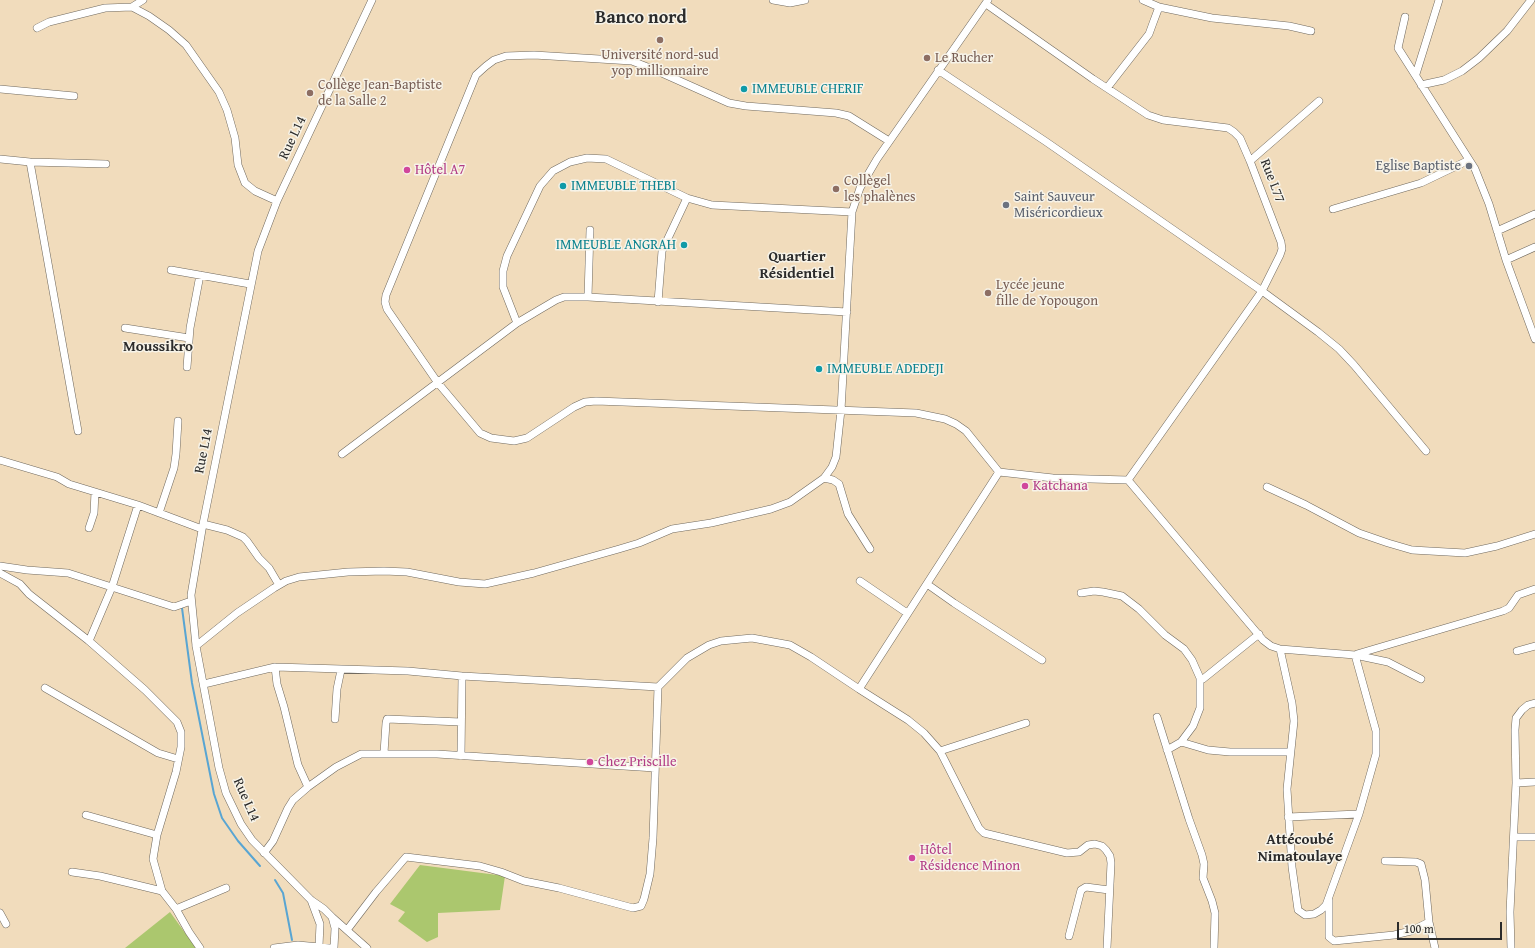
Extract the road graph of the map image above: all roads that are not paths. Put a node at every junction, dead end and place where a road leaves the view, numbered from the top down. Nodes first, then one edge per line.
1 (143, 0) edge
2 (372, 0) edge
3 (773, 0) edge
4 (805, 0) edge
5 (1143, 0) edge
6 (1439, 0) edge
7 (1531, 0) edge
8 (987, 2) edge
9 (132, 7) junction
10 (1159, 7) junction
11 (1405, 17) dead end
12 (37, 28) dead end
13 (1311, 31) dead end
14 (938, 70) junction
15 (1416, 74) junction
16 (1421, 85) junction
17 (1107, 88) junction
18 (0, 90) edge
19 (74, 96) dead end
20 (1319, 101) dead end
21 (889, 141) junction
22 (0, 158) edge
23 (1469, 160) junction
24 (1250, 161) junction
25 (30, 162) junction
26 (106, 164) dead end
27 (687, 198) junction
28 (277, 201) junction
29 (1333, 209) dead end
30 (852, 212) junction
31 (1535, 214) edge
32 (590, 230) dead end
33 (1497, 231) junction
34 (1535, 247) edge
35 (1506, 260) junction
36 (172, 270) dead end
37 (200, 275) junction
38 (250, 284) junction
39 (1262, 291) junction
40 (588, 297) junction
41 (658, 302) junction
42 (847, 312) junction
43 (517, 323) junction
44 (126, 328) dead end
45 (189, 338) junction
46 (1535, 340) edge
47 (187, 367) dead end
48 (438, 384) junction
49 (841, 410) junction
50 (178, 421) dead end
51 (78, 431) dead end
52 (1426, 451) dead end
53 (342, 454) dead end
54 (0, 460) edge
55 (999, 472) junction
56 (824, 478) junction
57 (1128, 480) junction
58 (1267, 487) dead end
59 (95, 492) junction
60 (138, 505) junction
61 (159, 513) junction
62 (202, 527) junction
63 (89, 528) dead end
64 (1535, 534) edge
65 (870, 550) dead end
66 (0, 566) edge
67 (0, 573) edge
68 (860, 581) dead end
69 (927, 584) junction
70 (279, 585) junction
71 (112, 587) junction
72 (1535, 589) edge
73 (1081, 593) dead end
74 (191, 601) junction
75 (907, 613) junction
76 (1259, 634) junction
77 (89, 641) junction
78 (196, 646) junction
79 (1535, 646) edge
80 (1280, 649) junction
81 (1517, 651) dead end
82 (1355, 655) junction
83 (1042, 660) dead end
84 (275, 667) junction
85 (340, 670) junction
86 (462, 676) junction
87 (1200, 678) junction
88 (1421, 679) dead end
89 (204, 684) junction
90 (658, 687) junction
91 (45, 688) dead end
92 (859, 689) junction
93 (1535, 703) edge
94 (1157, 717) dead end
95 (335, 719) dead end
96 (461, 722) junction
97 (1026, 723) dead end
98 (1181, 742) junction
99 (1167, 750) junction
100 (940, 751) junction
101 (1290, 752) junction
102 (384, 754) junction
103 (461, 756) junction
104 (178, 759) junction
105 (655, 768) junction
106 (1535, 782) edge
107 (1516, 783) junction
108 (308, 787) junction
109 (1359, 814) junction
110 (86, 815) dead end
111 (1288, 817) junction
112 (157, 836) junction
113 (1514, 837) junction
114 (1535, 837) edge
115 (264, 853) junction
116 (1385, 861) dead end
117 (72, 872) dead end
118 (226, 888) dead end
119 (1109, 890) junction
120 (162, 891) junction
121 (1330, 894) junction
122 (311, 900) junction
123 (176, 909) junction
124 (0, 913) edge
125 (332, 917) junction
126 (1429, 922) junction
127 (6, 924) dead end
128 (348, 930) junction
129 (1069, 936) dead end
130 (319, 946) junction
131 (200, 948) edge
132 (274, 948) edge
133 (330, 948) edge
134 (334, 948) edge
135 (367, 948) edge
136 (1107, 948) edge
137 (1214, 948) edge
138 (1435, 948) edge
139 (1511, 948) edge

1 - 9 street
2 - 28 street, Rue L14
3 - 4 street
5 - 10 street
6 - 15 street
7 - 16 street
8 - 14 street
8 - 17 street, Rue L77
9 - 12 street
9 - 28 street
10 - 13 street
10 - 17 street
11 - 15 street
14 - 21 street
14 - 39 street
15 - 16 street
16 - 23 street
17 - 24 street, Rue L77
18 - 19 street
20 - 24 street
21 - 30 street
21 - 48 street
22 - 25 street
23 - 29 street
23 - 33 street
24 - 39 street, Rue L77
25 - 26 street
25 - 51 street
27 - 30 street
27 - 41 street
27 - 43 street
28 - 38 street, Rue L14
30 - 42 street
31 - 33 street
32 - 40 street
33 - 35 street
34 - 35 street
35 - 46 street
36 - 37 street
37 - 38 street
37 - 45 street
38 - 62 street, Rue L14
39 - 52 street
39 - 57 street, Rue L77
40 - 41 street
40 - 43 street
41 - 42 street
42 - 49 street
43 - 48 street
44 - 45 street
45 - 47 street
48 - 49 street
48 - 53 street
49 - 55 street
49 - 56 street
50 - 61 street
54 - 59 street
55 - 57 street
55 - 69 street
56 - 65 street
56 - 70 street
57 - 76 street
58 - 64 street
59 - 60 street
59 - 63 street
60 - 61 street
60 - 71 street
61 - 62 street
62 - 70 street
62 - 74 street, Rue L14
66 - 71 street
67 - 77 street
68 - 75 street
69 - 75 street
69 - 83 street
70 - 78 street
71 - 74 street
71 - 77 street
72 - 82 street
73 - 87 street
74 - 78 street, Rue L14
75 - 92 street
76 - 80 street
76 - 87 street
77 - 104 street
78 - 89 street, Rue L14
79 - 81 street
80 - 82 street
80 - 101 street
82 - 88 street
82 - 109 street
84 - 85 street
84 - 89 street
84 - 108 street
85 - 86 street
85 - 95 street
86 - 90 street
86 - 96 street
87 - 98 street
89 - 115 street, Rue L14
90 - 92 street
90 - 105 street
91 - 104 street
92 - 100 street
93 - 107 street
94 - 99 street
96 - 102 street
96 - 103 street
97 - 100 street
98 - 99 street
98 - 101 street
99 - 137 street
100 - 119 street
101 - 111 street
102 - 103 street
102 - 108 street
103 - 105 street
104 - 112 street
105 - 128 street
106 - 107 street
107 - 113 street
108 - 115 street
109 - 111 street
109 - 121 street
110 - 112 street
111 - 121 street
112 - 120 street
113 - 114 street
113 - 139 street
115 - 122 street, Rue L14
116 - 126 street
117 - 120 street
118 - 123 street
119 - 129 street
119 - 136 street
120 - 123 street
121 - 126 street
122 - 125 street, Rue L14
122 - 130 street, Rue L14
123 - 131 street
124 - 127 street
125 - 128 street, Rue L14
125 - 134 street
126 - 138 street
128 - 135 street, Rue L14
130 - 132 street
130 - 133 street

